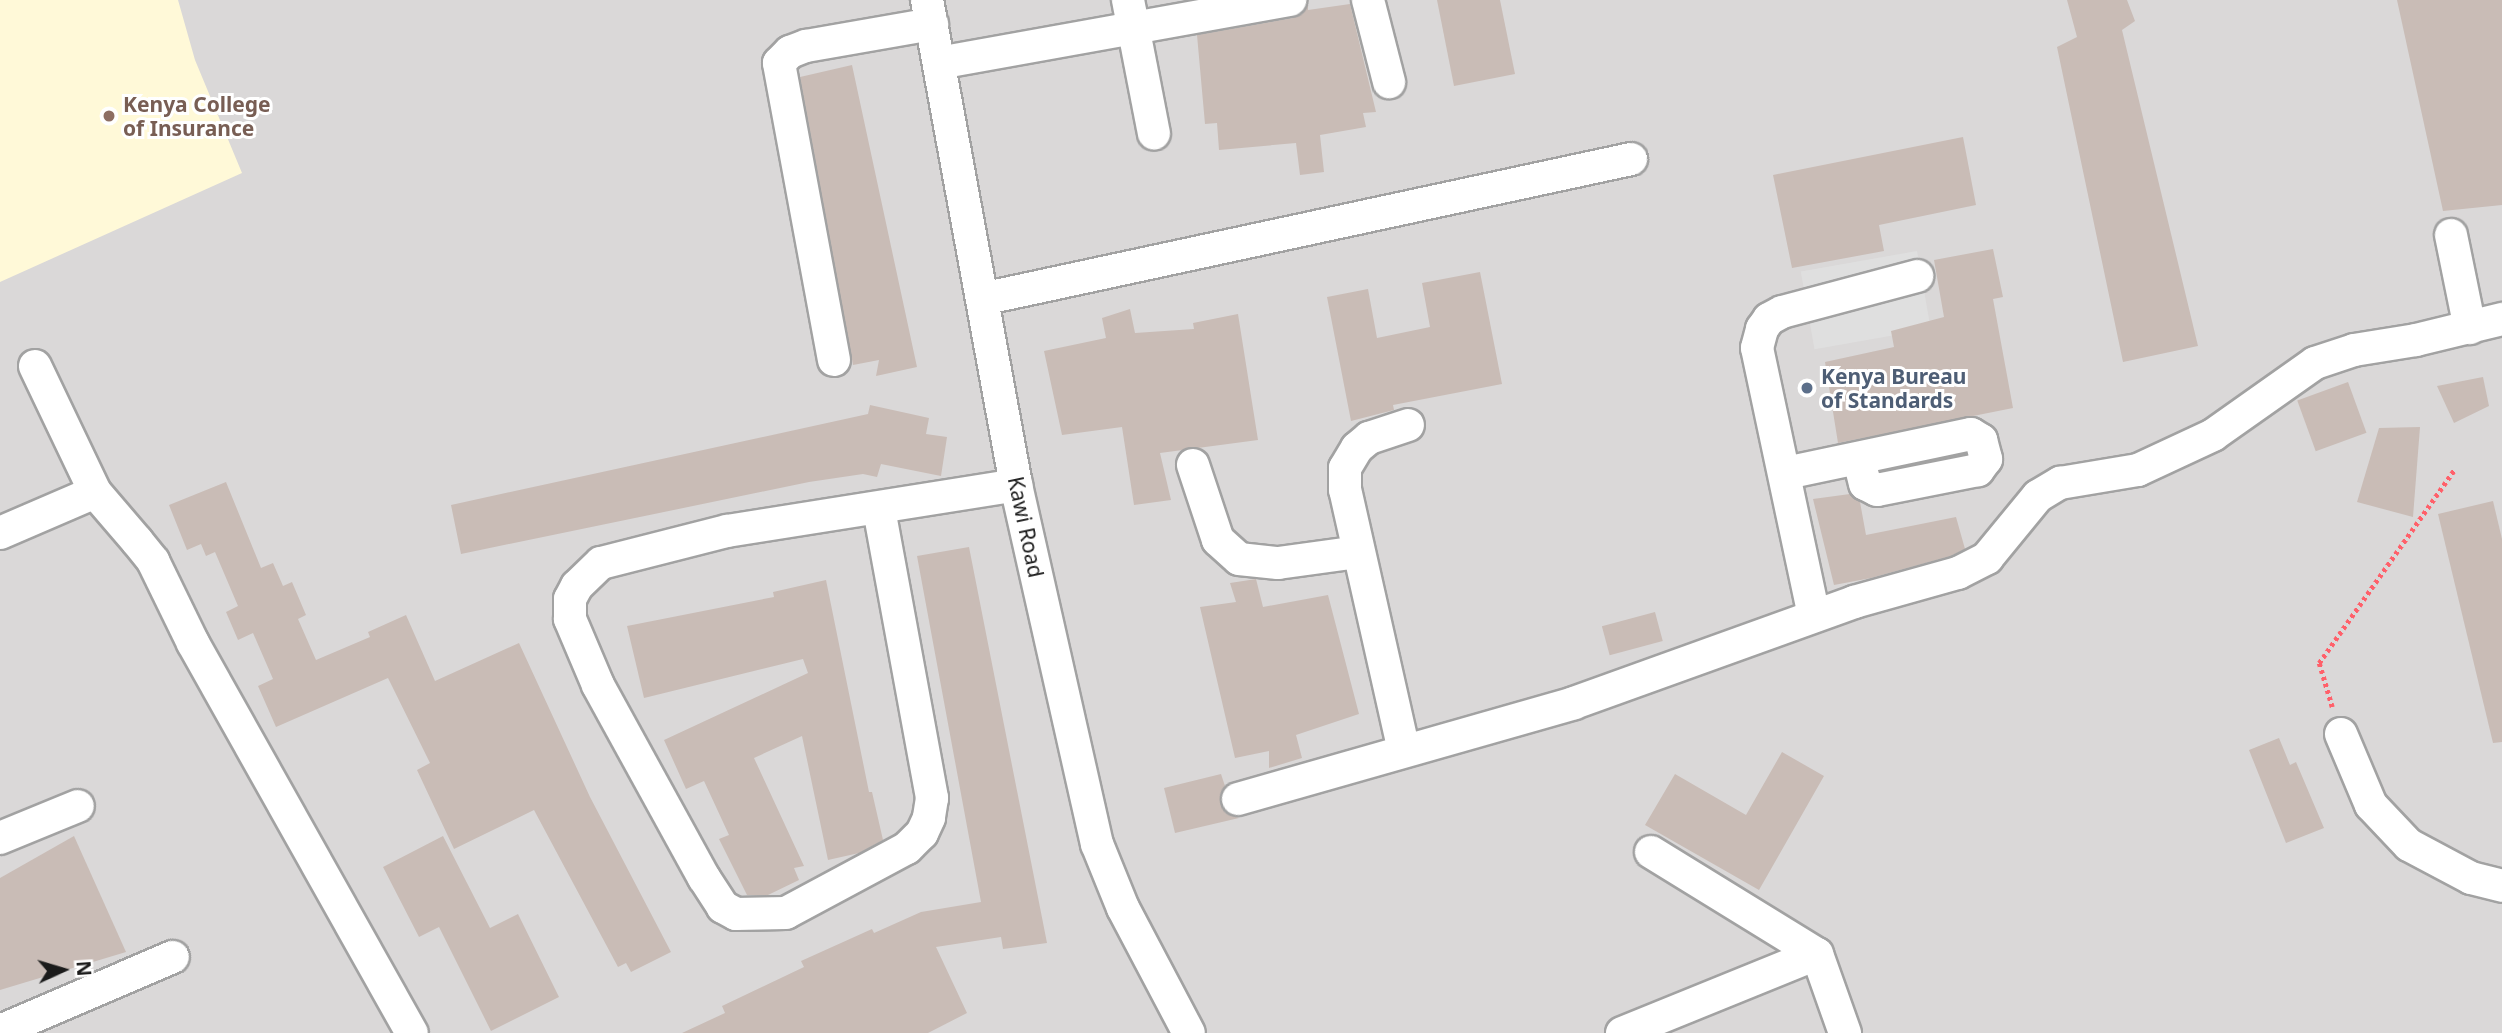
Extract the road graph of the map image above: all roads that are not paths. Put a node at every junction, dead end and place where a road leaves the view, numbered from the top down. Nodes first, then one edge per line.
1 (1290, 0) edge
2 (1368, 0) edge
3 (930, 12) edge
4 (1130, 14) edge
5 (939, 63) junction
6 (1389, 82) dead end
7 (1154, 134) dead end
8 (1631, 159) dead end
9 (2451, 235) dead end
10 (1917, 276) dead end
11 (982, 299) junction
12 (2502, 319) edge
13 (2470, 328) junction
14 (834, 360) dead end
15 (35, 366) dead end
16 (1408, 425) dead end
17 (1859, 460) dead end
18 (1192, 465) dead end
19 (1786, 474) junction
20 (1016, 485) junction
21 (95, 492) junction
22 (879, 509) junction
23 (0, 533) edge
24 (1358, 552) junction
25 (1814, 616) junction
26 (2341, 734) road end
27 (1404, 751) junction
28 (1238, 799) dead end
29 (78, 806) dead end
30 (0, 838) edge
31 (1651, 852) dead end
32 (2502, 886) edge
33 (1817, 954) junction
34 (173, 957) dead end
35 (0, 1031) edge
36 (412, 1033) edge
37 (1189, 1033) edge
38 (1622, 1033) edge
39 (1845, 1033) edge

1 - 4 street
2 - 6 street
3 - 5 street, Kawi Road
3 - 14 street
4 - 5 street
4 - 7 street
5 - 11 street, Kawi Road
8 - 11 street
9 - 13 street
10 - 19 street
11 - 20 street, Kawi Road
12 - 13 street
13 - 25 street
15 - 21 street
16 - 24 street
17 - 19 street
18 - 24 street
19 - 25 street
20 - 22 street
20 - 37 street, Kawi Road
21 - 23 street
21 - 36 street
22 - 22 street
24 - 27 street
25 - 27 street
26 - 32 street
27 - 28 street
29 - 30 street
31 - 33 street
33 - 38 street
33 - 39 street
34 - 35 street

